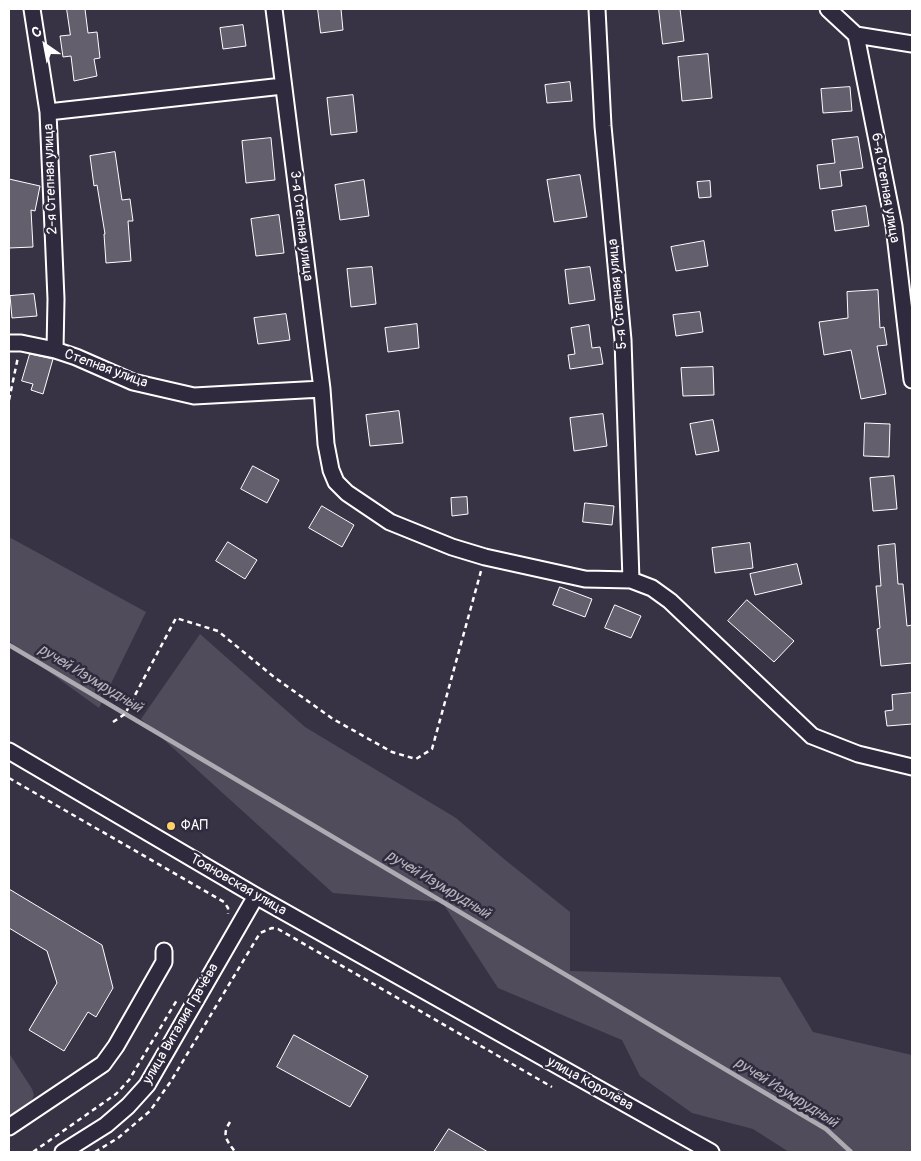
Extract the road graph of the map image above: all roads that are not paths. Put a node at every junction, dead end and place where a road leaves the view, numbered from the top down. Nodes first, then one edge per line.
1 (32, 9) edge
2 (274, 9) edge
3 (597, 9) edge
4 (828, 9) edge
5 (856, 35) junction
6 (912, 44) edge
7 (283, 86) junction
8 (48, 112) junction
9 (15, 343) edge
10 (55, 350) junction
11 (912, 380) edge
12 (322, 389) junction
13 (631, 580) junction
14 (9, 751) edge
15 (912, 767) edge
16 (256, 896) junction
17 (164, 951) dead end
18 (468, 1016) joint
19 (9, 1127) edge
20 (63, 1152) edge
21 (711, 1152) edge

1 - 8 street, 2-я Степная улица
2 - 7 street, 3-я Степная улица
3 - 13 street, 5-я Степная улица
4 - 5 street
5 - 6 street
5 - 11 street, 6-я Степная улица
7 - 8 street
7 - 12 street, 3-я Степная улица
8 - 10 street, 2-я Степная улица
9 - 10 street, Степная улица
10 - 12 street, Степная улица
12 - 13 street, 3-я Степная улица
13 - 15 street
14 - 16 street, Тояновская улица
16 - 18 street, Тояновская улица
16 - 20 street, улица Виталия Грачёва
17 - 19 street
18 - 21 street, улица Королёва

